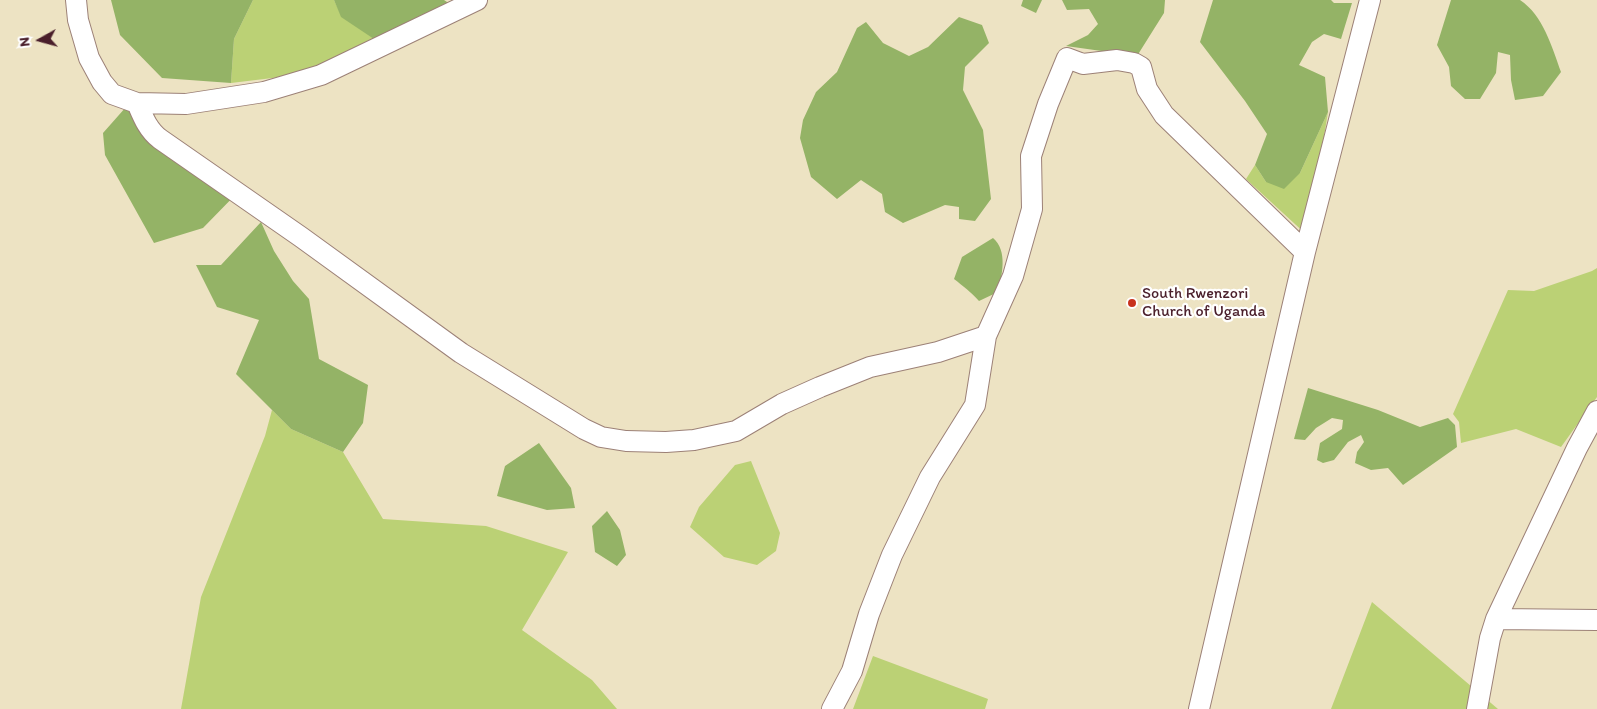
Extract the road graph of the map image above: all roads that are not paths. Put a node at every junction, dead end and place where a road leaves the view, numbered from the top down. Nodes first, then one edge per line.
1 (76, 0) edge
2 (477, 0) edge
3 (1370, 0) edge
4 (136, 103) junction
5 (1305, 252) junction
6 (986, 336) junction
7 (1597, 411) edge
8 (1496, 619) junction
9 (1597, 620) edge
10 (832, 709) edge
11 (1199, 709) edge
12 (1477, 709) edge

1 - 4 street
2 - 4 street
3 - 5 street
4 - 6 street
5 - 6 street
5 - 11 street
6 - 10 street
7 - 8 street
8 - 9 street
8 - 12 street

